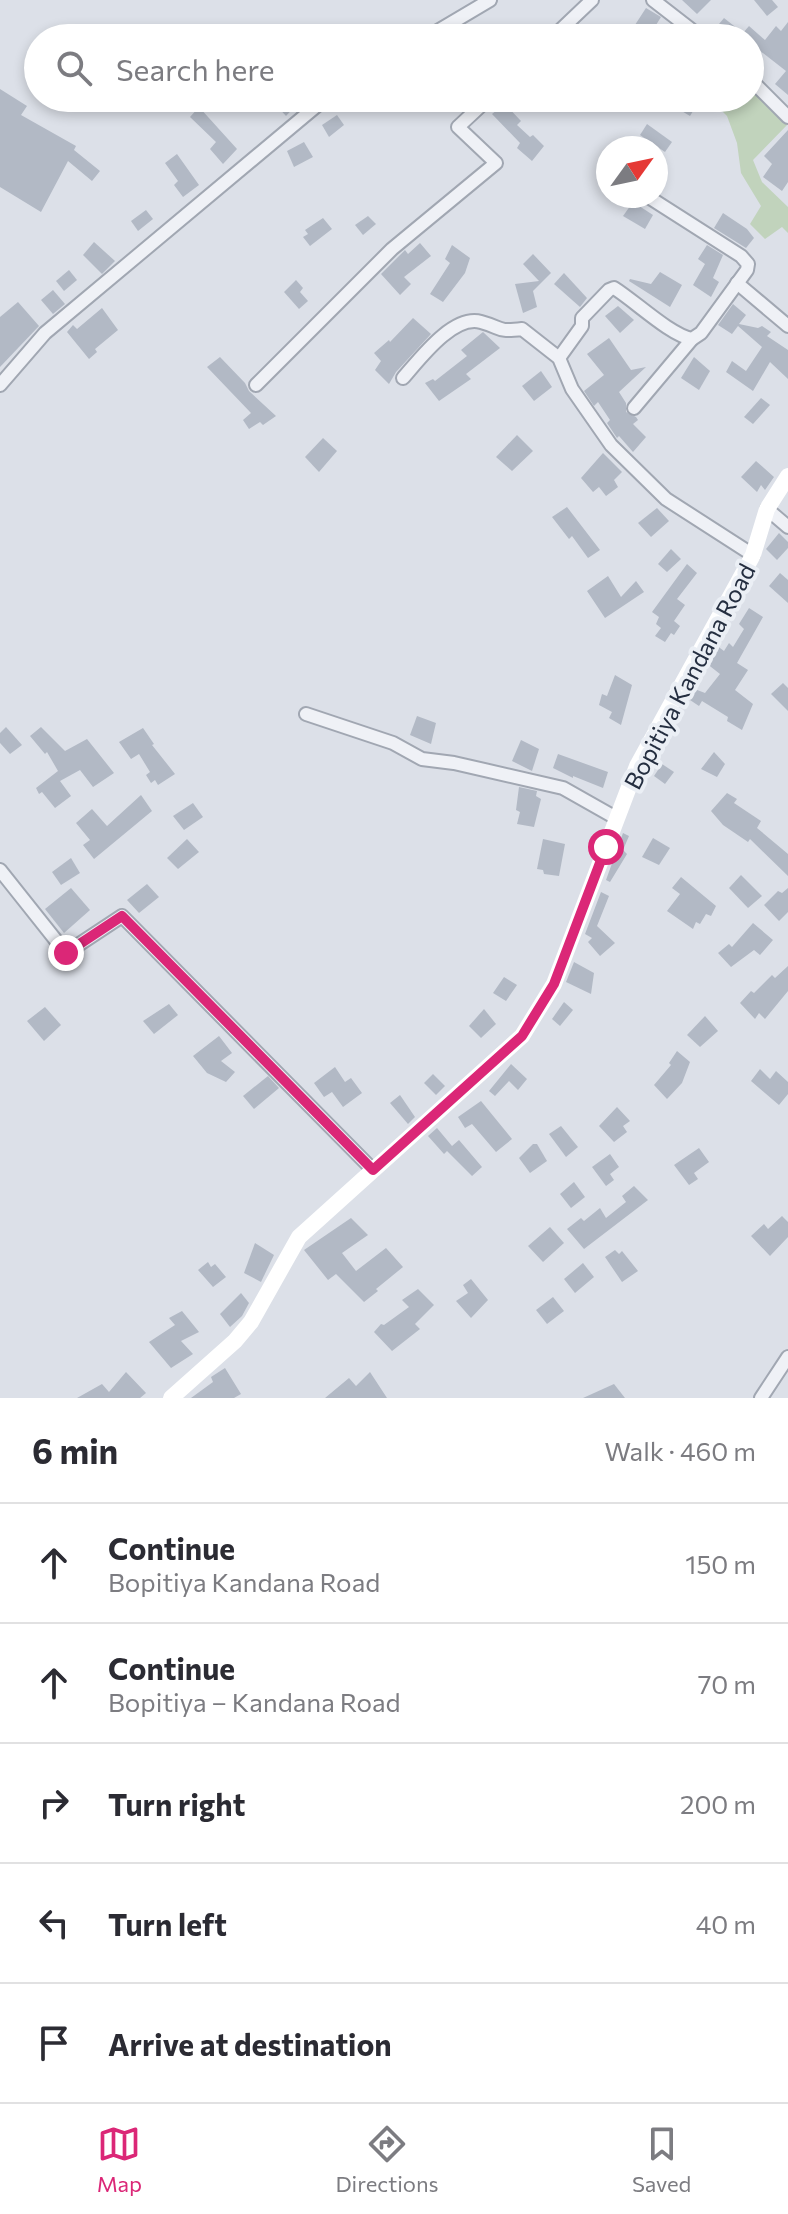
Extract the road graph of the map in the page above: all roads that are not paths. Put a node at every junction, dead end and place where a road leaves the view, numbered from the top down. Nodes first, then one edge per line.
1 (490, 0) edge
2 (592, 0) edge
3 (653, 0) edge
4 (450, 24) edge
5 (567, 24) edge
6 (684, 24) edge
7 (764, 93) edge
8 (309, 112) edge
9 (474, 112) edge
10 (788, 117) edge
11 (666, 208) edge
12 (737, 283) junction
13 (788, 326) edge
14 (692, 339) junction
15 (559, 358) junction
16 (403, 378) dead end
17 (0, 385) edge
18 (256, 385) dead end
19 (634, 408) dead end
20 (788, 476) edge
21 (767, 509) junction
22 (788, 527) edge
23 (753, 555) junction
24 (306, 714) dead end
25 (616, 818) junction
26 (0, 870) edge
27 (373, 1170) junction
28 (788, 1357) edge
29 (171, 1398) edge
30 (761, 1398) edge

1 - 4 street
2 - 5 street
3 - 6 street
7 - 10 street
8 - 17 street
9 - 18 street
11 - 12 street
12 - 13 street
12 - 14 street
14 - 15 street
14 - 19 street
15 - 16 street
15 - 23 street
20 - 21 main road, Bopitiya Kandana Road
21 - 22 street
21 - 23 main road, Bopitiya Kandana Road
23 - 25 main road, Bopitiya Kandana Road
24 - 25 street
25 - 27 main road, Bopitiya Kandana Road
26 - 27 street
27 - 29 main road, Bopitiya Kandana Road
28 - 30 street

